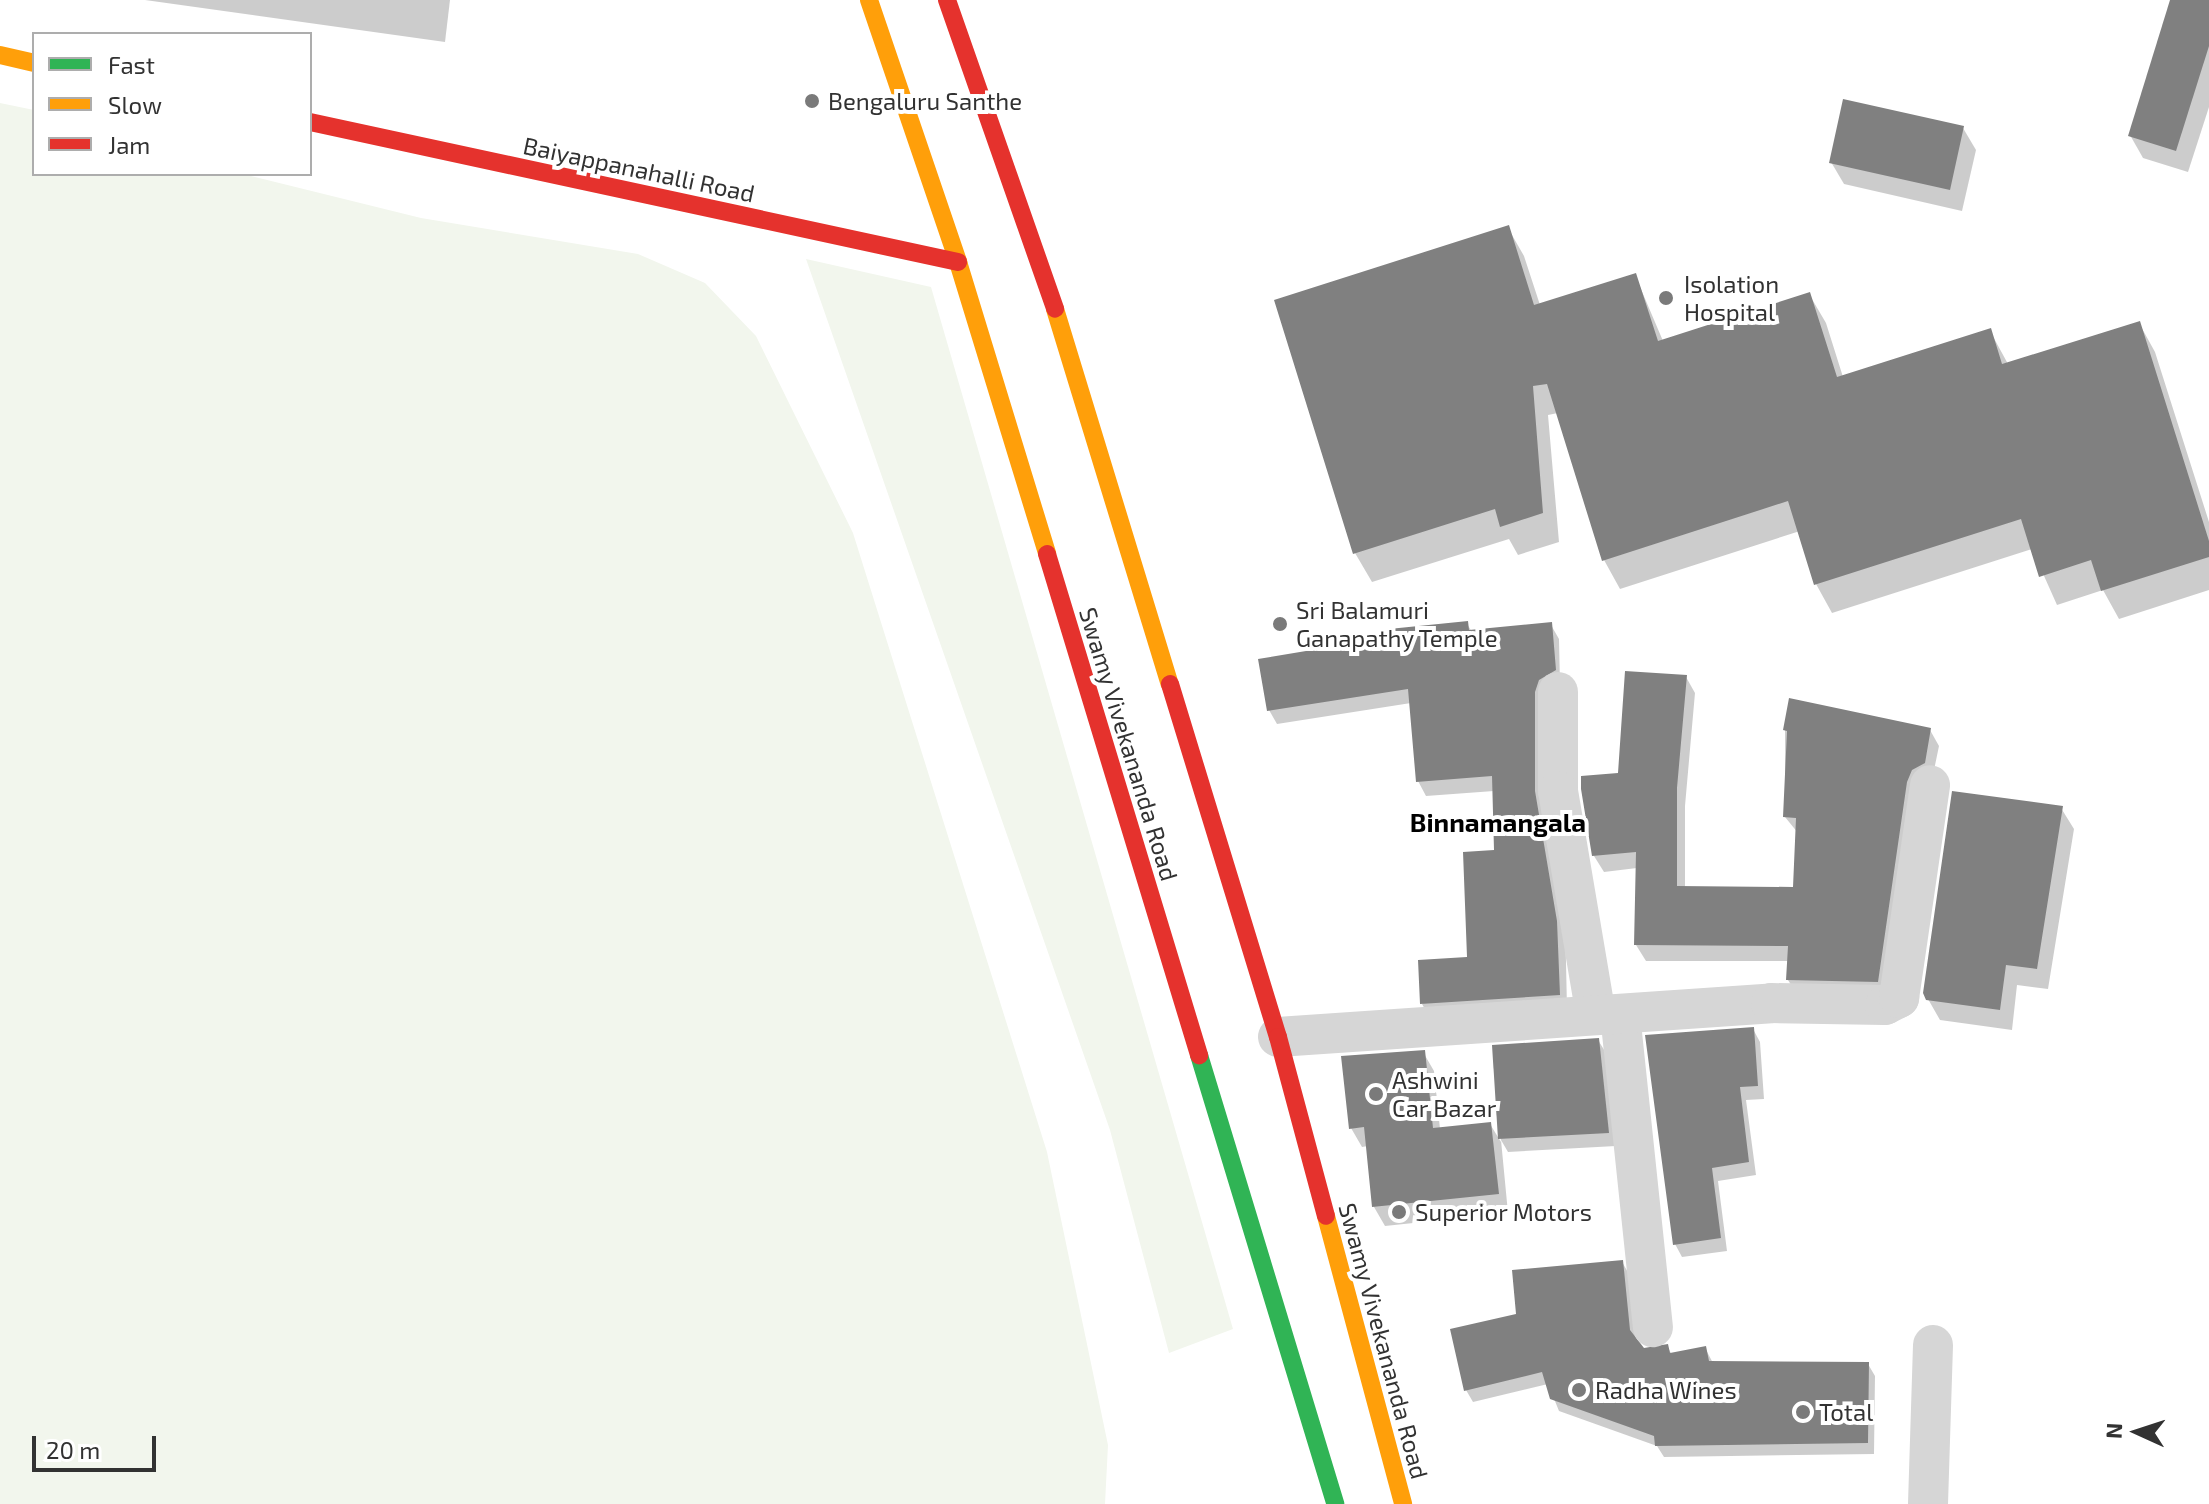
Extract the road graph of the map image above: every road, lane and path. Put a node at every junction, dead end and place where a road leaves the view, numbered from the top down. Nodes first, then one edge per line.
1 (869, 0) edge
2 (947, 0) edge
3 (0, 55) edge
4 (32, 63) edge
5 (312, 122) edge
6 (958, 262) junction
7 (1558, 692) dead end
8 (1930, 785) dead end
9 (1608, 1014) junction
10 (1278, 1037) junction
11 (1653, 1327) dead end
12 (1933, 1345) dead end
13 (1335, 1504) edge
14 (1403, 1504) edge
15 (1928, 1504) edge

1 - 6 main road, Swamy Vivekananda Road
2 - 10 main road, Swamy Vivekananda Road
3 - 4 main road
5 - 6 main road, Baiyappanahalli Road
6 - 13 main road, Swamy Vivekananda Road
7 - 9 street
8 - 9 street
9 - 10 street
9 - 11 street
10 - 14 main road, Swamy Vivekananda Road
12 - 15 street

